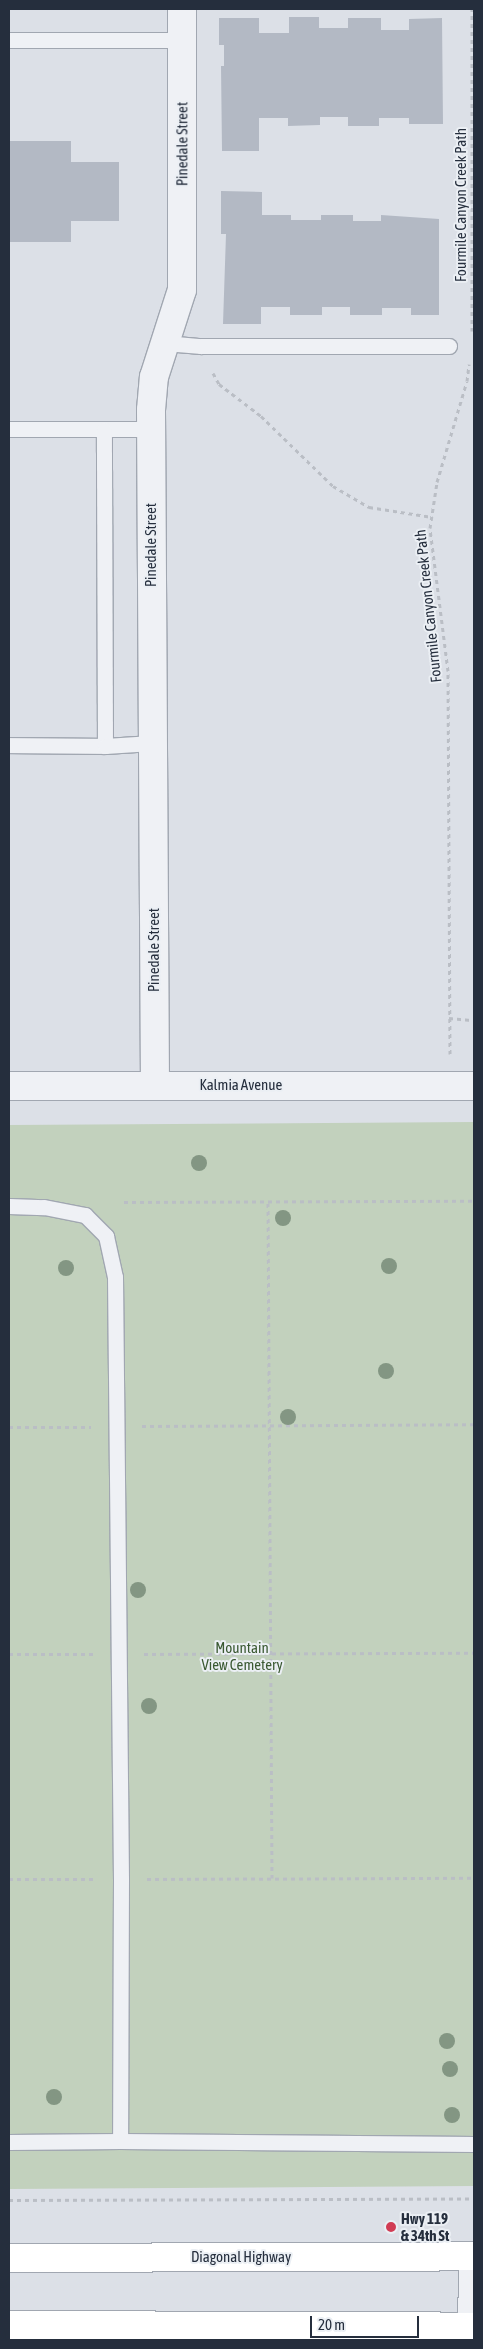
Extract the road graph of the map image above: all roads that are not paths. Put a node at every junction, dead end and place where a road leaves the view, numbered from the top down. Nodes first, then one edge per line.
1 (182, 9) edge
2 (9, 40) edge
3 (182, 40) junction
4 (165, 343) junction
5 (448, 346) dead end
6 (9, 429) edge
7 (150, 429) junction
8 (104, 430) junction
9 (152, 743) junction
10 (9, 745) edge
11 (105, 746) junction
12 (155, 1085) junction
13 (9, 1086) edge
14 (462, 1086) edge
15 (9, 1206) edge
16 (9, 2142) edge
17 (120, 2142) junction
18 (474, 2144) edge
19 (473, 2256) edge
20 (9, 2258) edge
21 (9, 2325) edge
22 (473, 2331) edge

1 - 3 street, Pinedale Street
2 - 3 lane
3 - 4 street, Pinedale Street
4 - 5 lane
4 - 7 street, Pinedale Street
6 - 8 lane
7 - 8 lane
7 - 9 street, Pinedale Street
8 - 11 lane
9 - 11 lane
9 - 12 street, Pinedale Street
10 - 11 lane
12 - 13 street, Kalmia Avenue
12 - 14 street, Kalmia Avenue
15 - 17 lane
16 - 17 lane
17 - 18 lane
19 - 20 highway, Diagonal Highway
19 - 22 street
21 - 22 highway

